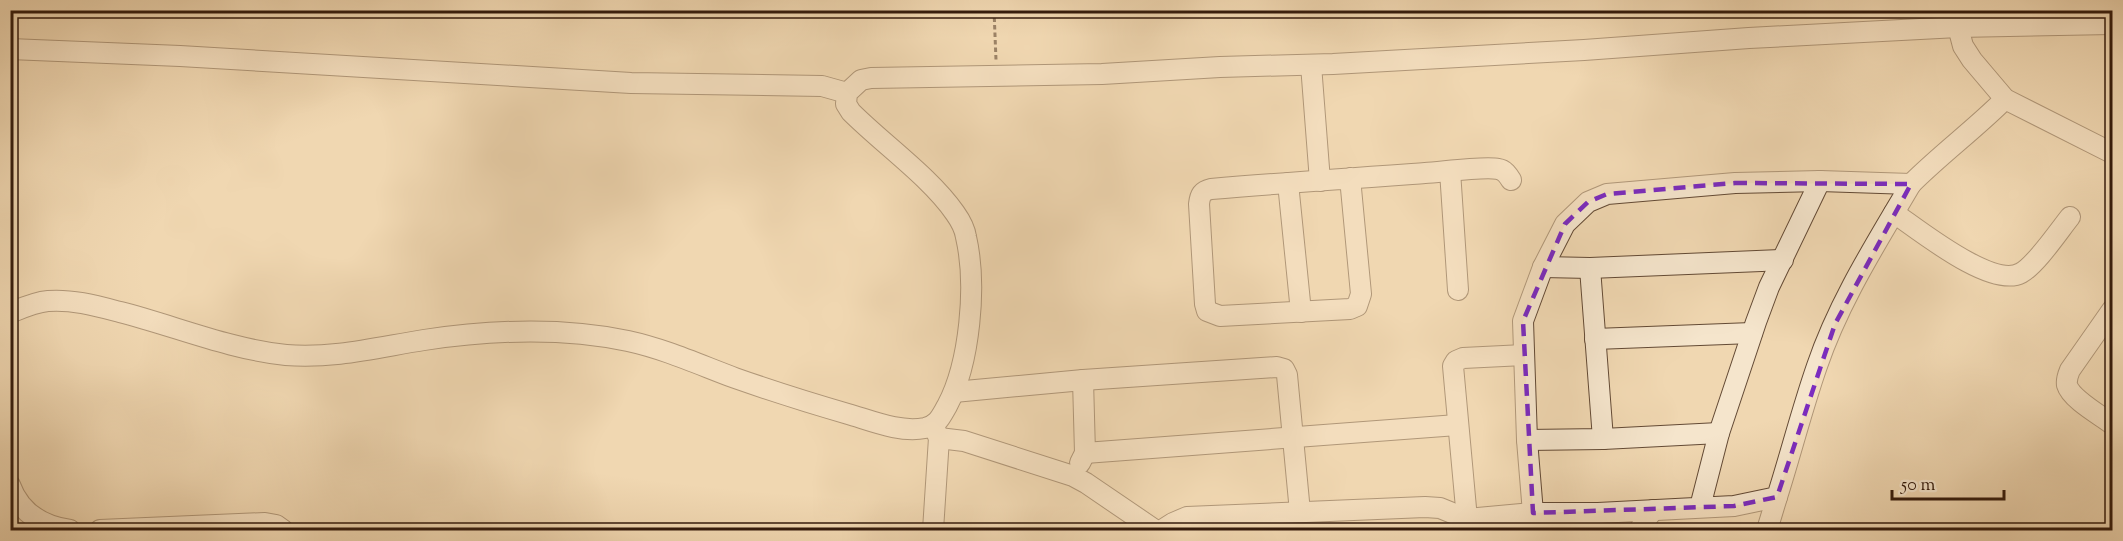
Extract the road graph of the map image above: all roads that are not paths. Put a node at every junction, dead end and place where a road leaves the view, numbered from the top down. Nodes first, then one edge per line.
1 (2112, 24) edge
2 (1958, 27) junction
3 (10, 49) edge
4 (1311, 65) junction
5 (847, 93) junction
6 (2005, 99) junction
7 (2112, 153) edge
8 (1450, 171) junction
9 (1350, 178) junction
10 (1511, 180) dead end
11 (1320, 181) junction
12 (1820, 182) junction
13 (1288, 183) junction
14 (1911, 184) junction
15 (1894, 213) junction
16 (2070, 217) dead end
17 (1783, 260) junction
18 (1543, 267) junction
19 (1590, 268) junction
20 (1458, 290) dead end
21 (2112, 310) edge
22 (1301, 312) junction
23 (10, 313) edge
24 (1752, 333) junction
25 (1595, 339) junction
26 (1524, 355) junction
27 (1083, 380) junction
28 (954, 392) junction
29 (2112, 424) edge
30 (1457, 425) junction
31 (936, 432) junction
32 (1719, 433) junction
33 (1292, 438) junction
34 (1603, 439) junction
35 (1527, 440) junction
36 (1085, 453) junction
37 (1073, 476) junction
38 (10, 485) edge
39 (1777, 497) junction
40 (1700, 507) junction
41 (1653, 510) junction
42 (1300, 512) junction
43 (1533, 513) junction
44 (1467, 519) junction
45 (70, 531) edge
46 (100, 531) edge
47 (283, 531) edge
48 (933, 531) edge
49 (1155, 531) edge
50 (1162, 531) edge
51 (1521, 531) edge
52 (1639, 531) edge
53 (1767, 531) edge

1 - 2 street
2 - 4 street
2 - 6 street
3 - 5 street
4 - 5 street
4 - 11 street
5 - 28 street
6 - 7 street
6 - 14 street
8 - 9 street
8 - 10 street
8 - 20 street
9 - 11 street
9 - 22 street
11 - 13 street
12 - 14 street
12 - 17 street
12 - 18 street
13 - 22 street
13 - 22 street
14 - 15 street
15 - 16 street
15 - 39 street
17 - 19 street
17 - 24 street
18 - 19 street
18 - 26 street
19 - 25 street
21 - 29 street
23 - 31 street
24 - 25 street
24 - 32 street
25 - 34 street
26 - 30 street
26 - 35 street
27 - 28 street
27 - 33 street
27 - 36 street
28 - 31 street
30 - 33 street
30 - 44 street
31 - 37 street
31 - 48 street
32 - 34 street
32 - 40 street
33 - 36 street
33 - 42 street
34 - 35 street
35 - 43 street
36 - 37 street
37 - 49 street
38 - 45 street
39 - 40 street
39 - 53 street
40 - 41 street
41 - 43 street
41 - 52 street
42 - 44 street
42 - 50 street
43 - 44 street
43 - 51 street
46 - 47 street

